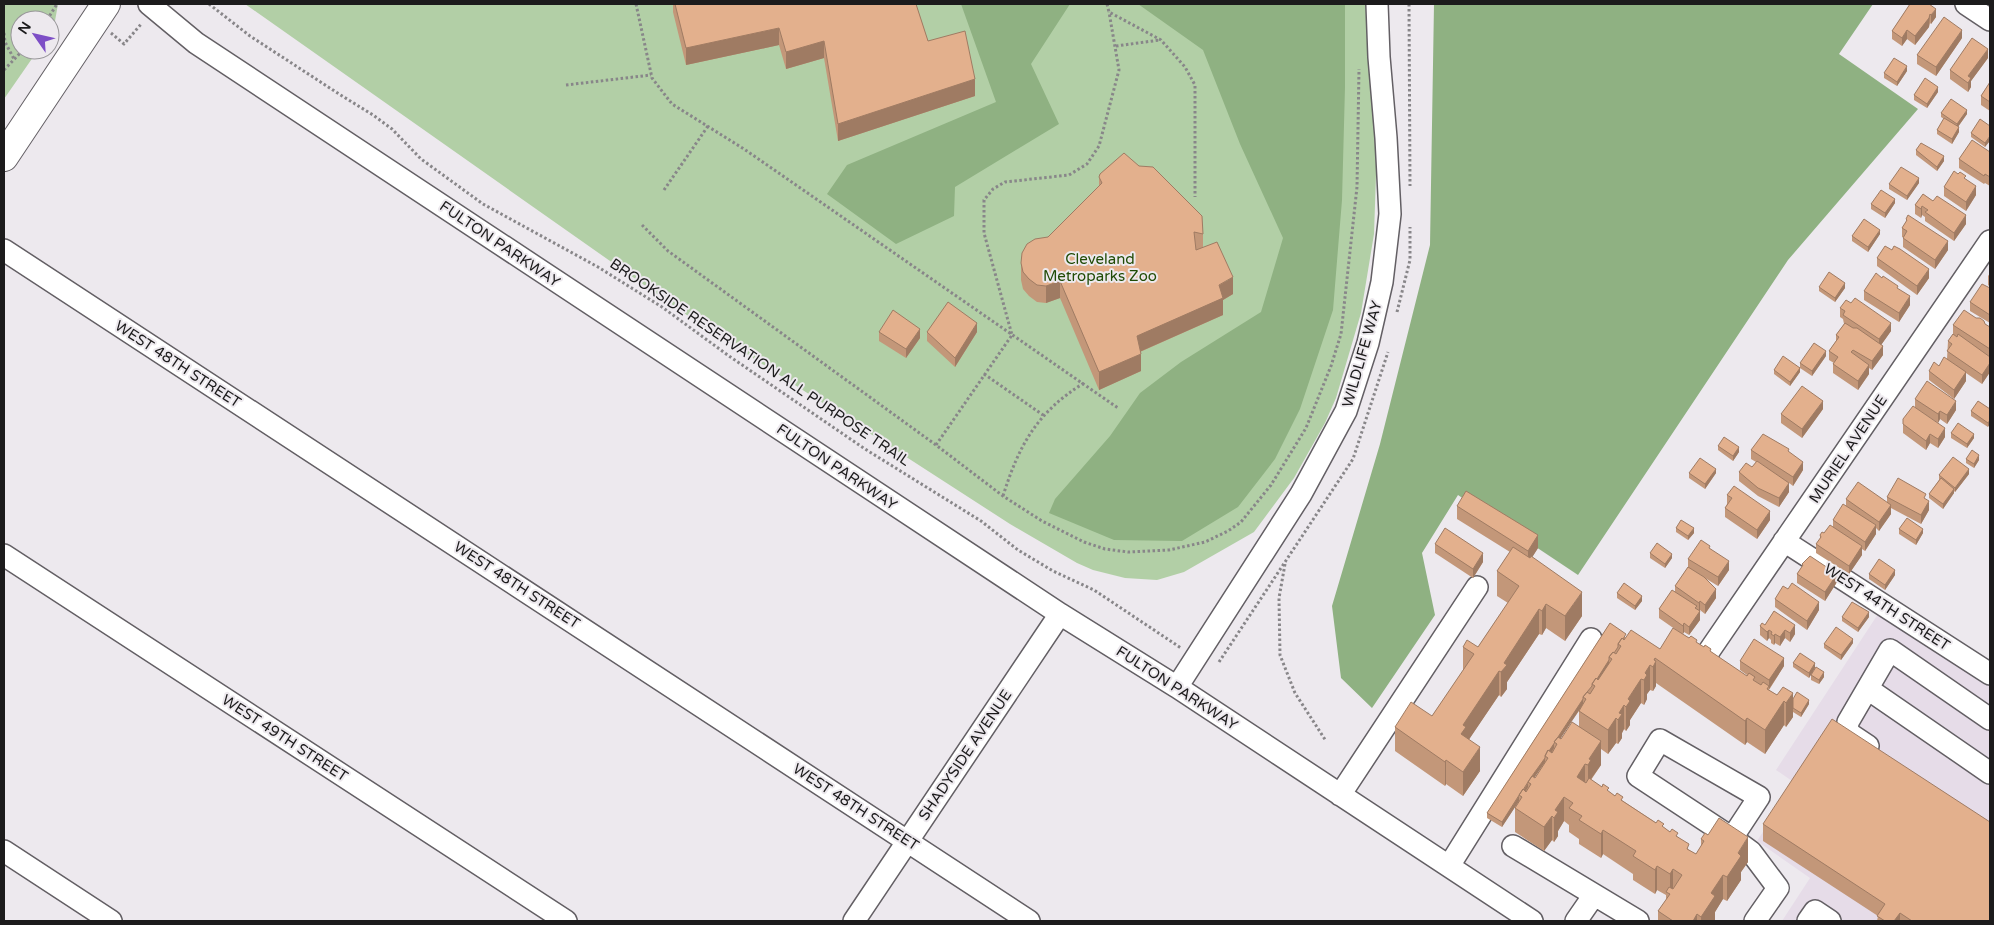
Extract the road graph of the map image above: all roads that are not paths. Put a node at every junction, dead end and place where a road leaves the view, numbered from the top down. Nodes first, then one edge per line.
1 (106, 4) edge
2 (149, 4) edge
3 (1377, 4) edge
4 (1966, 4) edge
5 (1990, 20) edge
6 (4, 157) edge
7 (1990, 241) edge
8 (4, 250) edge
9 (1784, 541) junction
10 (4, 555) edge
11 (1477, 587) dead end
12 (1060, 614) junction
13 (1591, 639) dead end
14 (1705, 657) edge
15 (1990, 672) edge
16 (1177, 687) junction
17 (1868, 689) junction
18 (1990, 719) edge
19 (1886, 759) edge
20 (1990, 774) edge
21 (1340, 795) junction
22 (1732, 838) junction
23 (907, 840) junction
24 (1513, 846) dead end
25 (4, 851) edge
26 (1449, 866) junction
27 (1594, 895) junction
28 (111, 921) edge
29 (566, 921) edge
30 (854, 921) edge
31 (1029, 921) edge
32 (1532, 921) edge
33 (1576, 921) edge
34 (1638, 921) edge
35 (1755, 921) edge
36 (1808, 921) edge
37 (1830, 921) edge

1 - 6 main road
2 - 12 street, FULTON PARKWAY
3 - 16 street, WILDLIFE WAY
4 - 5 street
7 - 9 street, MURIEL AVENUE
8 - 23 street, WEST 48TH STREET
9 - 14 street, MURIEL AVENUE
9 - 15 street, WEST 44TH STREET
10 - 29 street, WEST 49TH STREET
11 - 21 street
12 - 16 street, FULTON PARKWAY
12 - 23 street, SHADYSIDE AVENUE
13 - 26 street
16 - 21 street, FULTON PARKWAY
17 - 18 street
17 - 19 street
17 - 20 street
21 - 26 street, FULTON PARKWAY
22 - 22 street
22 - 35 street
23 - 30 street, SHADYSIDE AVENUE
23 - 31 street, WEST 48TH STREET
24 - 27 street
25 - 28 street
26 - 32 street, FULTON PARKWAY
27 - 33 street
27 - 34 street
36 - 37 street

